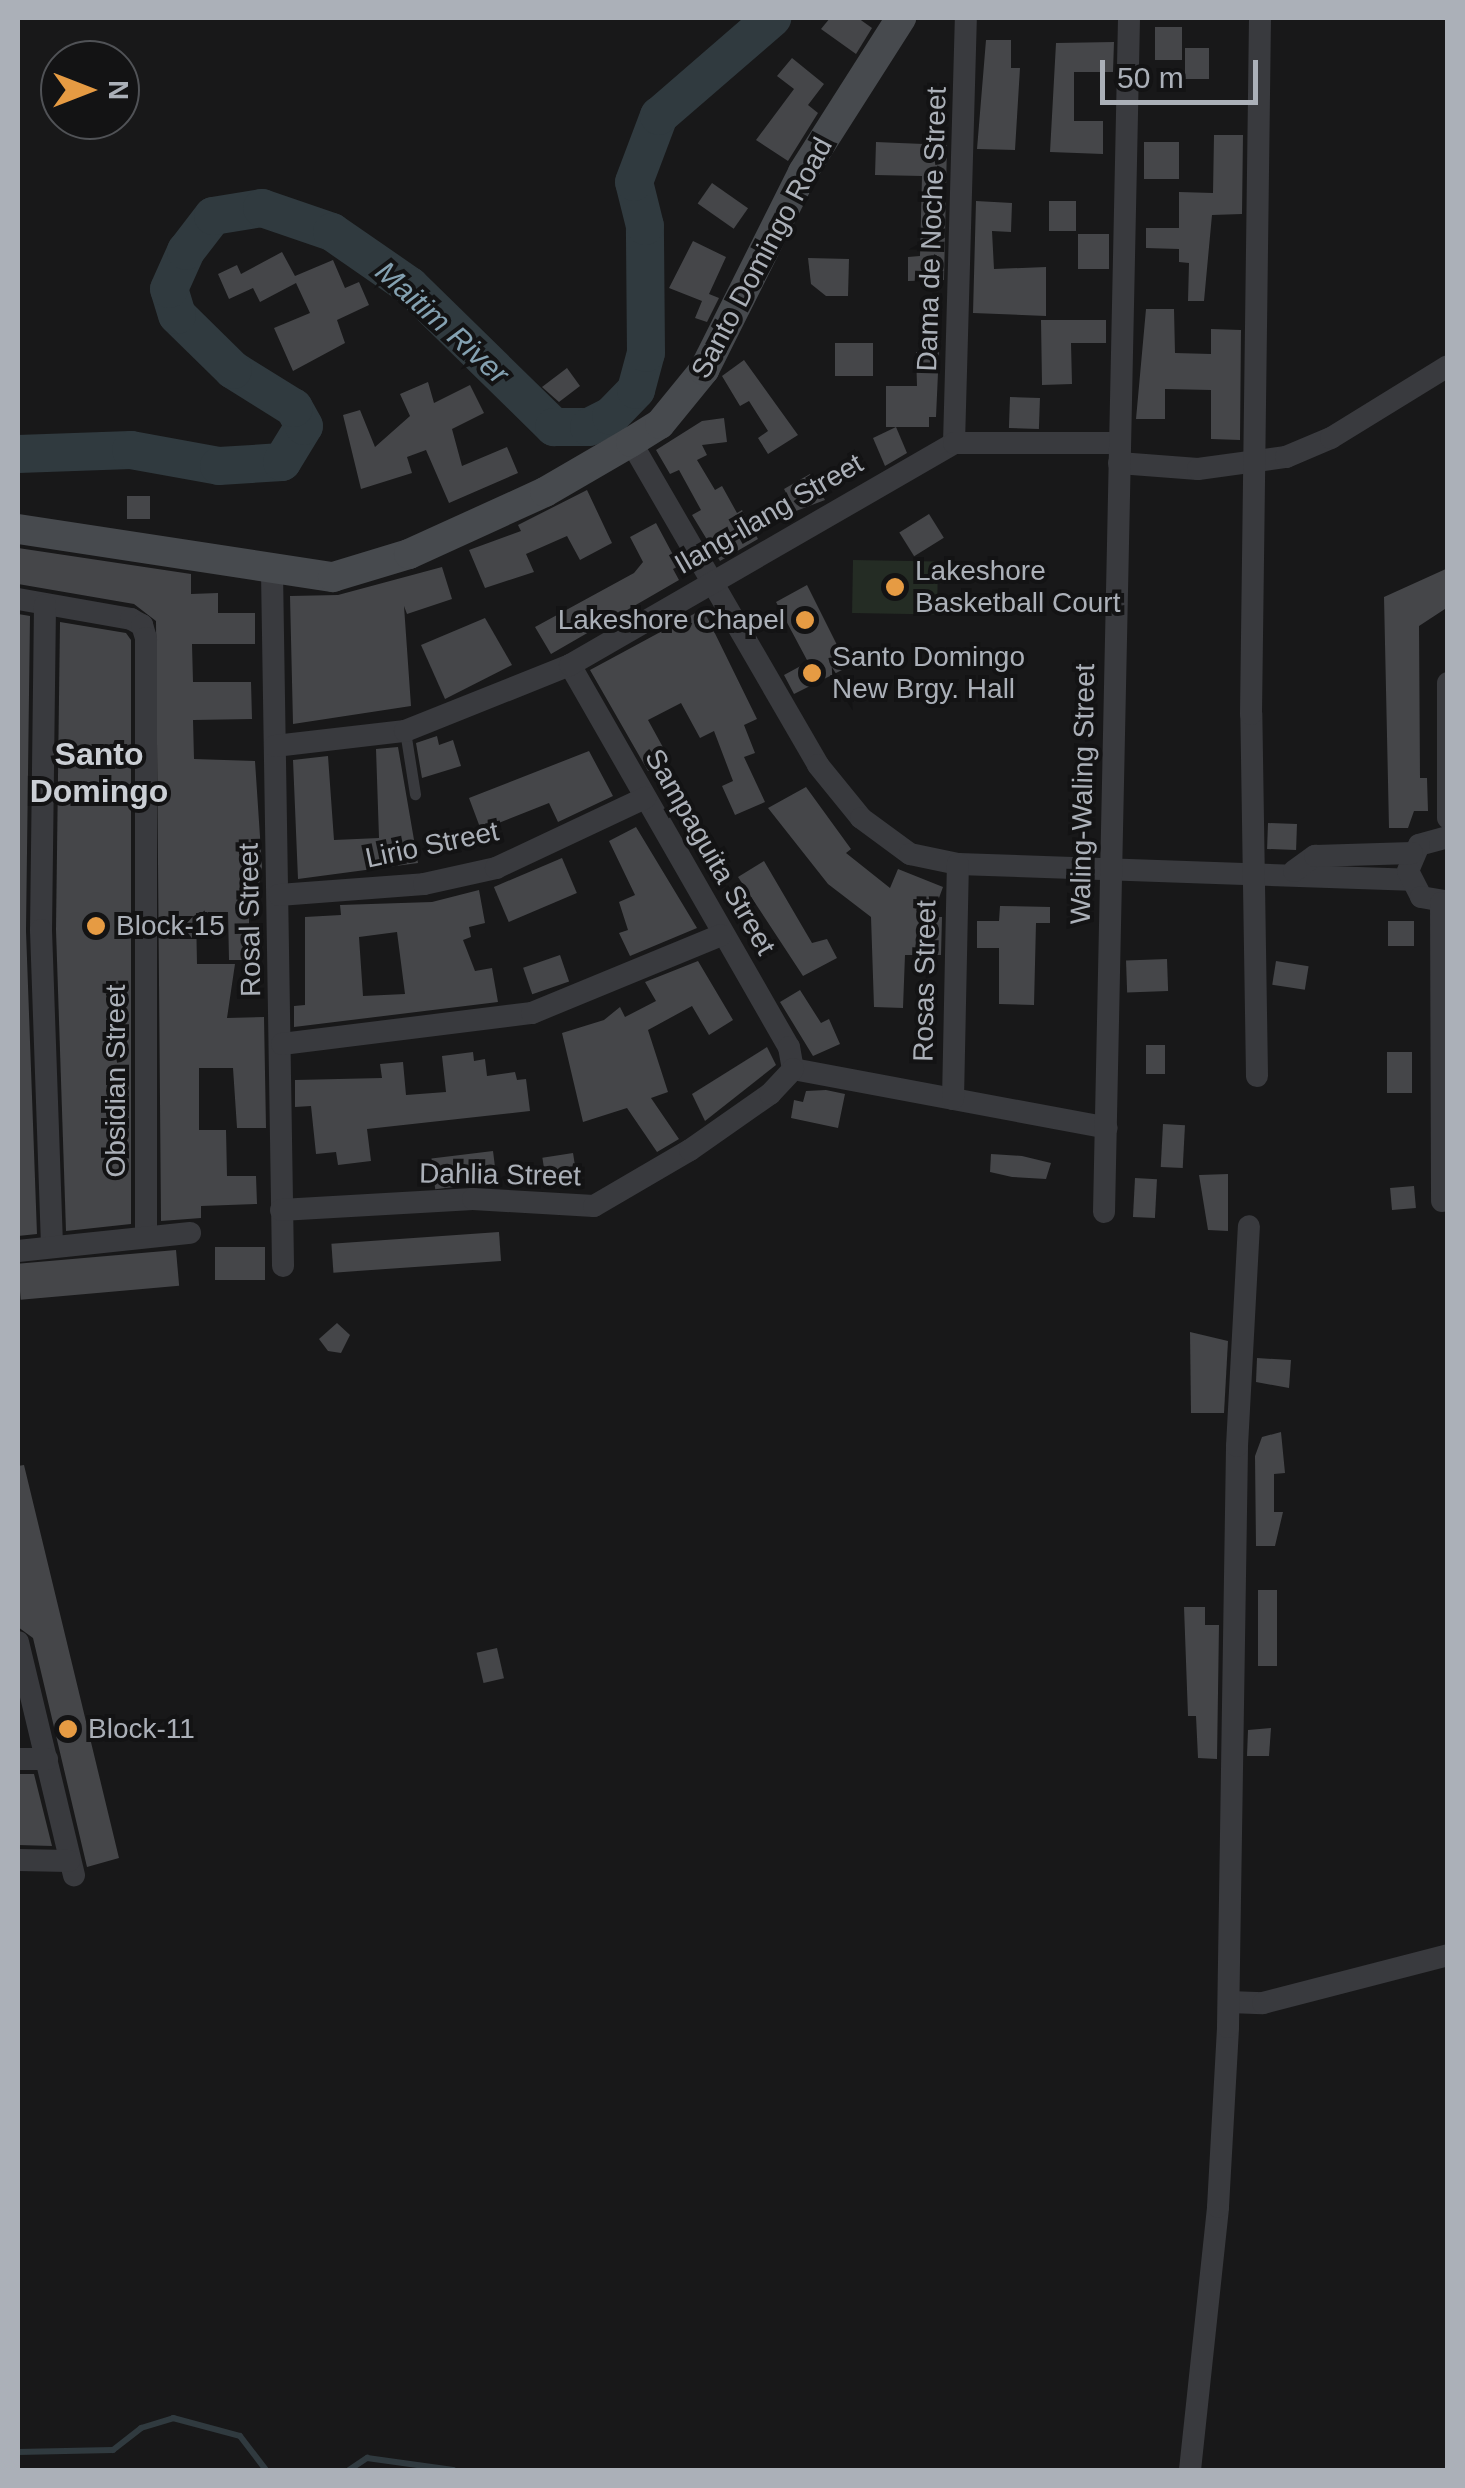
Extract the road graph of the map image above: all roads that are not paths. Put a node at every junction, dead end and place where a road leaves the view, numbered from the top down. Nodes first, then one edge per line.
1 (901, 18) edge
2 (966, 18) edge
3 (1129, 18) edge
4 (1260, 18) edge
5 (1448, 366) edge
6 (631, 442) junction
7 (954, 443) junction
8 (1120, 453) junction
9 (1256, 464) junction
10 (18, 529) edge
11 (272, 572) junction
12 (712, 580) junction
13 (18, 599) edge
14 (45, 605) junction
15 (570, 665) junction
16 (1448, 682) edge
17 (405, 730) junction
18 (1447, 736) edge
19 (275, 746) junction
20 (414, 794) dead end
21 (645, 798) junction
22 (1448, 818) edge
23 (1448, 838) edge
24 (1412, 854) junction
25 (958, 864) junction
26 (1112, 867) junction
27 (1251, 870) junction
28 (1294, 872) junction
29 (1410, 880) junction
30 (279, 895) junction
31 (1444, 902) edge
32 (721, 935) junction
33 (282, 1044) junction
34 (1445, 1064) edge
35 (793, 1069) junction
36 (1257, 1076) dead end
37 (953, 1100) junction
38 (1106, 1128) junction
39 (1445, 1171) edge
40 (1442, 1201) dead end
41 (281, 1210) junction
42 (1104, 1212) dead end
43 (1249, 1226) dead end
44 (190, 1233) dead end
45 (146, 1237) junction
46 (52, 1247) junction
47 (18, 1250) edge
48 (283, 1266) dead end
49 (19, 1654) edge
50 (18, 1758) edge
51 (47, 1759) junction
52 (18, 1860) edge
53 (1448, 1955) edge
54 (1229, 2002) junction
55 (1190, 2470) edge

1 - 6 street, Santo Domingo Road
2 - 7 street, Dama de Noche Street
3 - 8 street, Waling-Waling Street
4 - 9 street
5 - 9 street
6 - 11 street, Santo Domingo Road
6 - 12 street
7 - 8 street
7 - 12 street, Ilang-ilang Street
8 - 9 street
8 - 26 street, Waling-Waling Street
9 - 27 street
10 - 11 street, Santo Domingo Road
11 - 19 street, Rosal Street
12 - 15 street, Ilang-ilang Street
12 - 25 street
13 - 14 street
14 - 45 street, Obsidian Street
14 - 46 street
15 - 17 street, Ilang-ilang Street
15 - 21 street, Sampaguita Street
16 - 18 street
17 - 19 street, Ilang-ilang Street
17 - 20 lane
18 - 22 street
19 - 30 street, Rosal Street
21 - 30 street, Lirio Street
21 - 32 street, Sampaguita Street
23 - 24 street
24 - 28 street
24 - 29 street
25 - 26 street
25 - 37 street, Rosas Street
26 - 27 street
26 - 38 street, Waling-Waling Street
27 - 28 street
27 - 36 street
28 - 29 street
29 - 31 street
30 - 33 street, Rosal Street
31 - 34 street
32 - 33 street
32 - 35 street, Sampaguita Street
33 - 41 street, Rosal Street
34 - 39 street
35 - 37 street
35 - 41 street, Dahlia Street
37 - 38 street
38 - 42 street, Waling-Waling Street
39 - 40 street
41 - 48 street, Rosal Street
43 - 54 street
44 - 45 street
45 - 46 street
46 - 47 street
49 - 51 street
50 - 51 street
51 - 52 street
53 - 54 street
54 - 55 street

